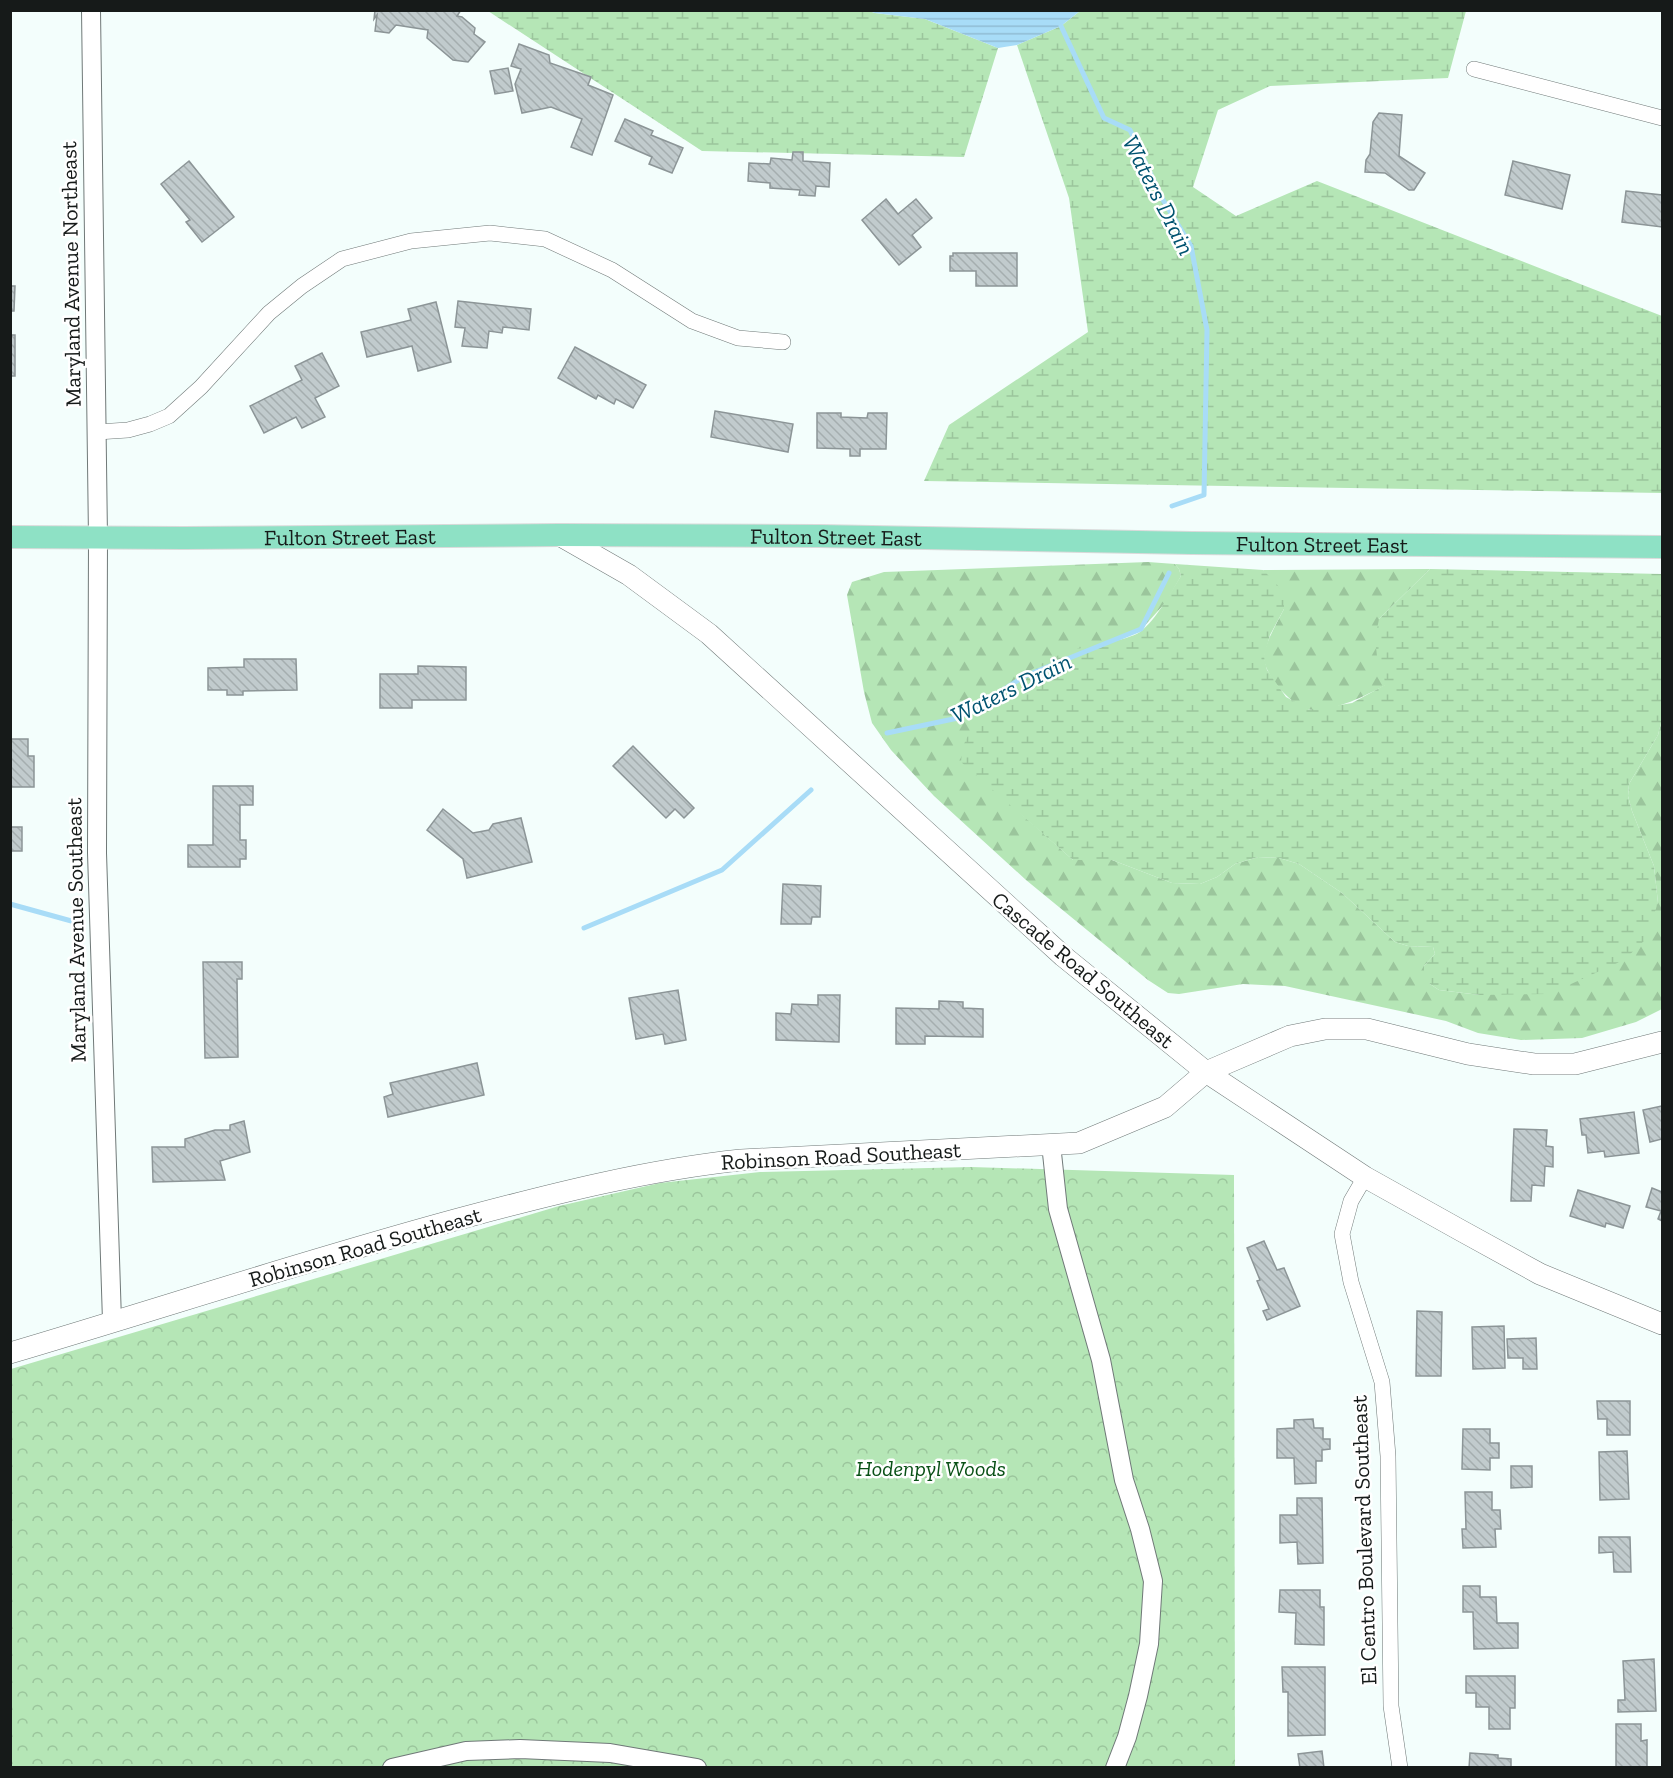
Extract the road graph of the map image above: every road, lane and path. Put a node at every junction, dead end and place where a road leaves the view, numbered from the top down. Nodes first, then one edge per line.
1 (91, 10) edge
2 (1474, 69) dead end
3 (1662, 118) edge
4 (783, 342) dead end
5 (97, 432) junction
6 (559, 535) junction
7 (10, 537) edge
8 (98, 538) junction
9 (1662, 548) edge
10 (1662, 1042) edge
11 (1206, 1072) junction
12 (1051, 1144) junction
13 (1365, 1177) junction
14 (112, 1321) junction
15 (1662, 1324) edge
16 (10, 1353) edge
17 (392, 1767) edge
18 (697, 1767) edge
19 (1115, 1767) edge
20 (1400, 1767) edge

1 - 5 street, Maryland Avenue Northeast
2 - 3 street
4 - 5 street
5 - 8 street, Maryland Avenue Northeast
6 - 8 main road, Fulton Street East
6 - 9 main road, Fulton Street East
6 - 11 main road, Cascade Road Southeast
7 - 8 main road, Fulton Street East
8 - 14 street, Maryland Avenue Southeast
10 - 11 main road, Robinson Road Southeast
11 - 12 main road, Robinson Road Southeast
11 - 13 main road, Cascade Road Southeast
12 - 14 main road, Robinson Road Southeast
12 - 19 street
13 - 15 main road, Cascade Road Southeast
13 - 20 street, El Centro Boulevard Southeast
14 - 16 main road, Robinson Road Southeast
17 - 18 street

